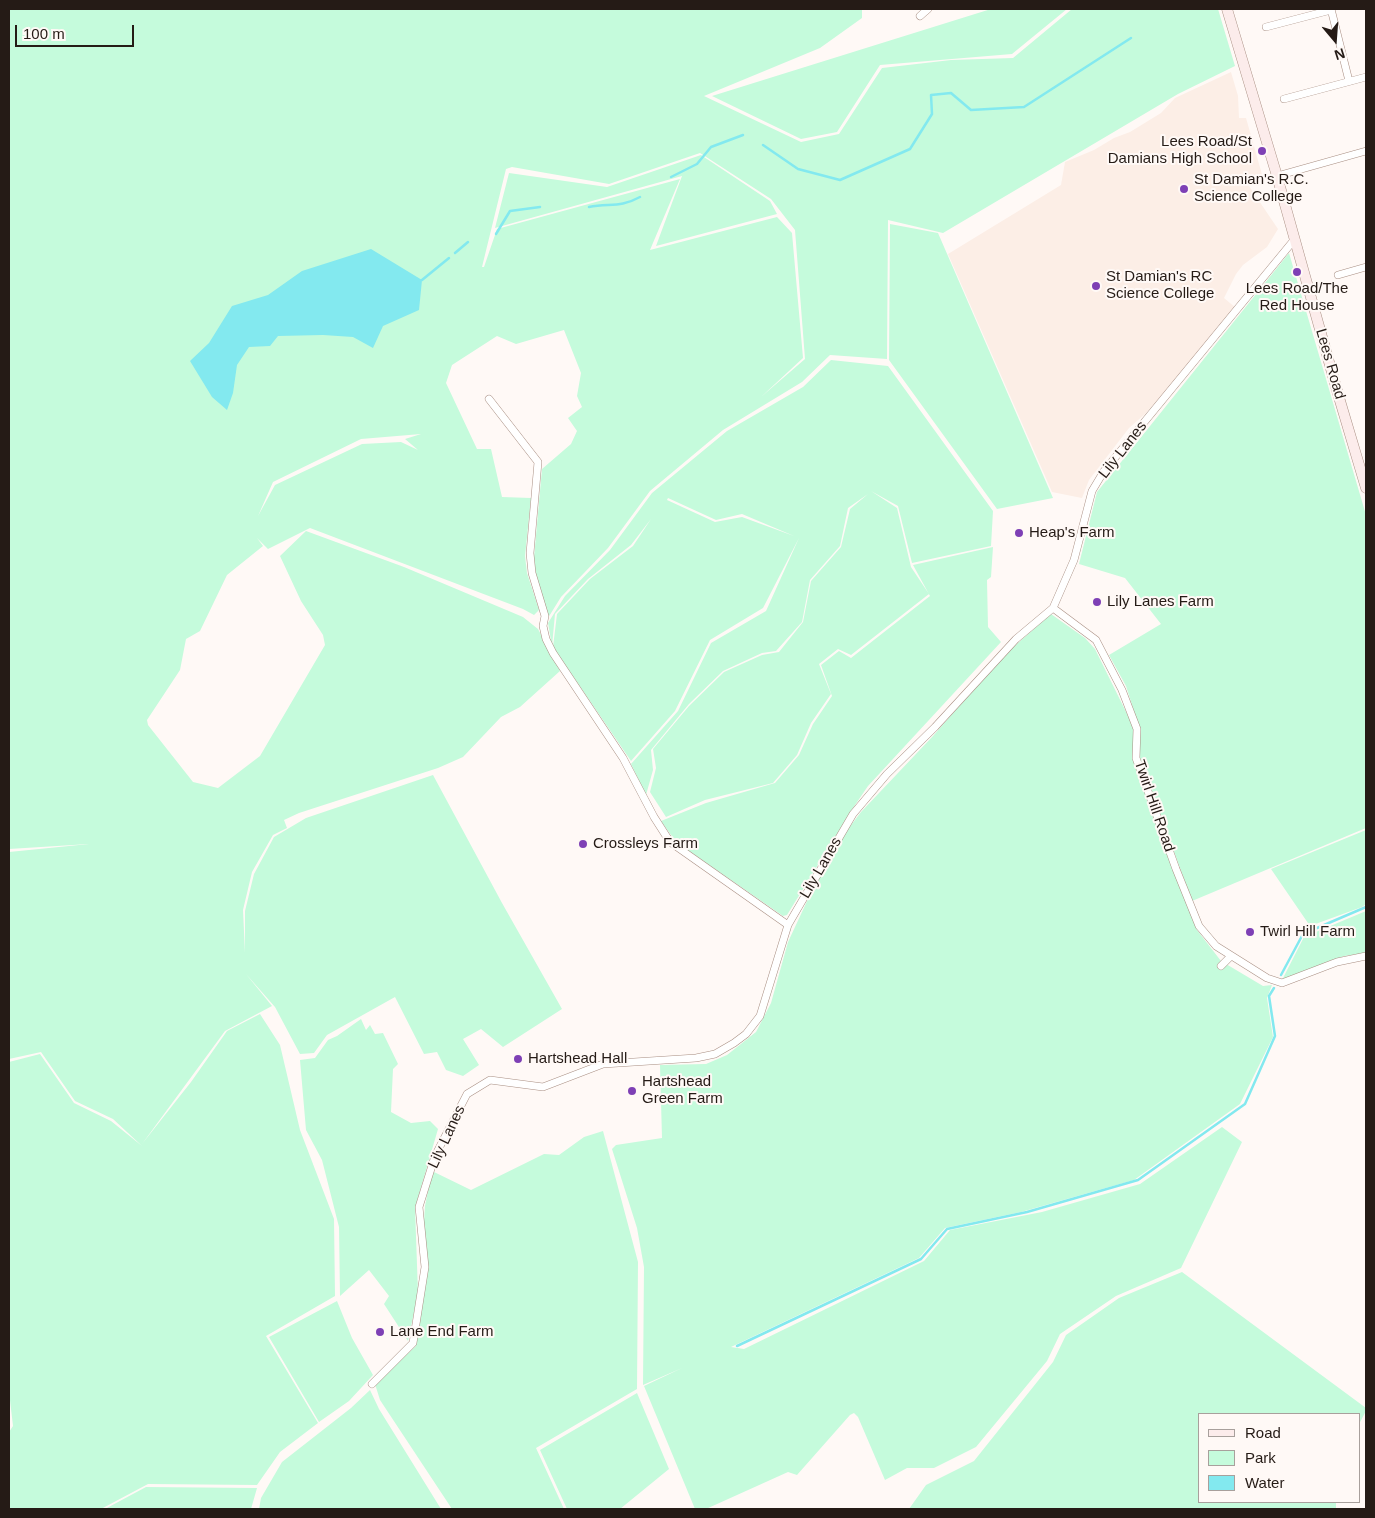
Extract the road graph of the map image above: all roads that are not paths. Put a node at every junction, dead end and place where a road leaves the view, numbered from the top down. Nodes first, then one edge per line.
1 (928, 9) edge
2 (1227, 9) edge
3 (1331, 9) edge
4 (920, 16) dead end
5 (1266, 27) dead end
6 (1366, 77) edge
7 (1349, 81) junction
8 (1284, 99) dead end
9 (1366, 151) edge
10 (1277, 176) junction
11 (1294, 240) junction
12 (1366, 267) edge
13 (1338, 275) dead end
14 (489, 399) dead end
15 (1366, 488) edge
16 (1053, 608) junction
17 (788, 925) junction
18 (1231, 956) junction
19 (1366, 956) edge
20 (1221, 966) dead end
21 (372, 1384) dead end

1 - 4 street
2 - 10 main road, Lees Road
3 - 5 street
3 - 7 street
6 - 7 street
7 - 8 street
9 - 10 street
10 - 11 main road, Lees Road
11 - 15 main road, Lees Road
11 - 16 street, Lily Lanes
12 - 13 street
14 - 17 street
16 - 17 street, Lily Lanes
16 - 18 street, Twirl Hill Road
17 - 21 street, Lily Lanes
18 - 19 street, Twirl Hill Road
18 - 20 street

